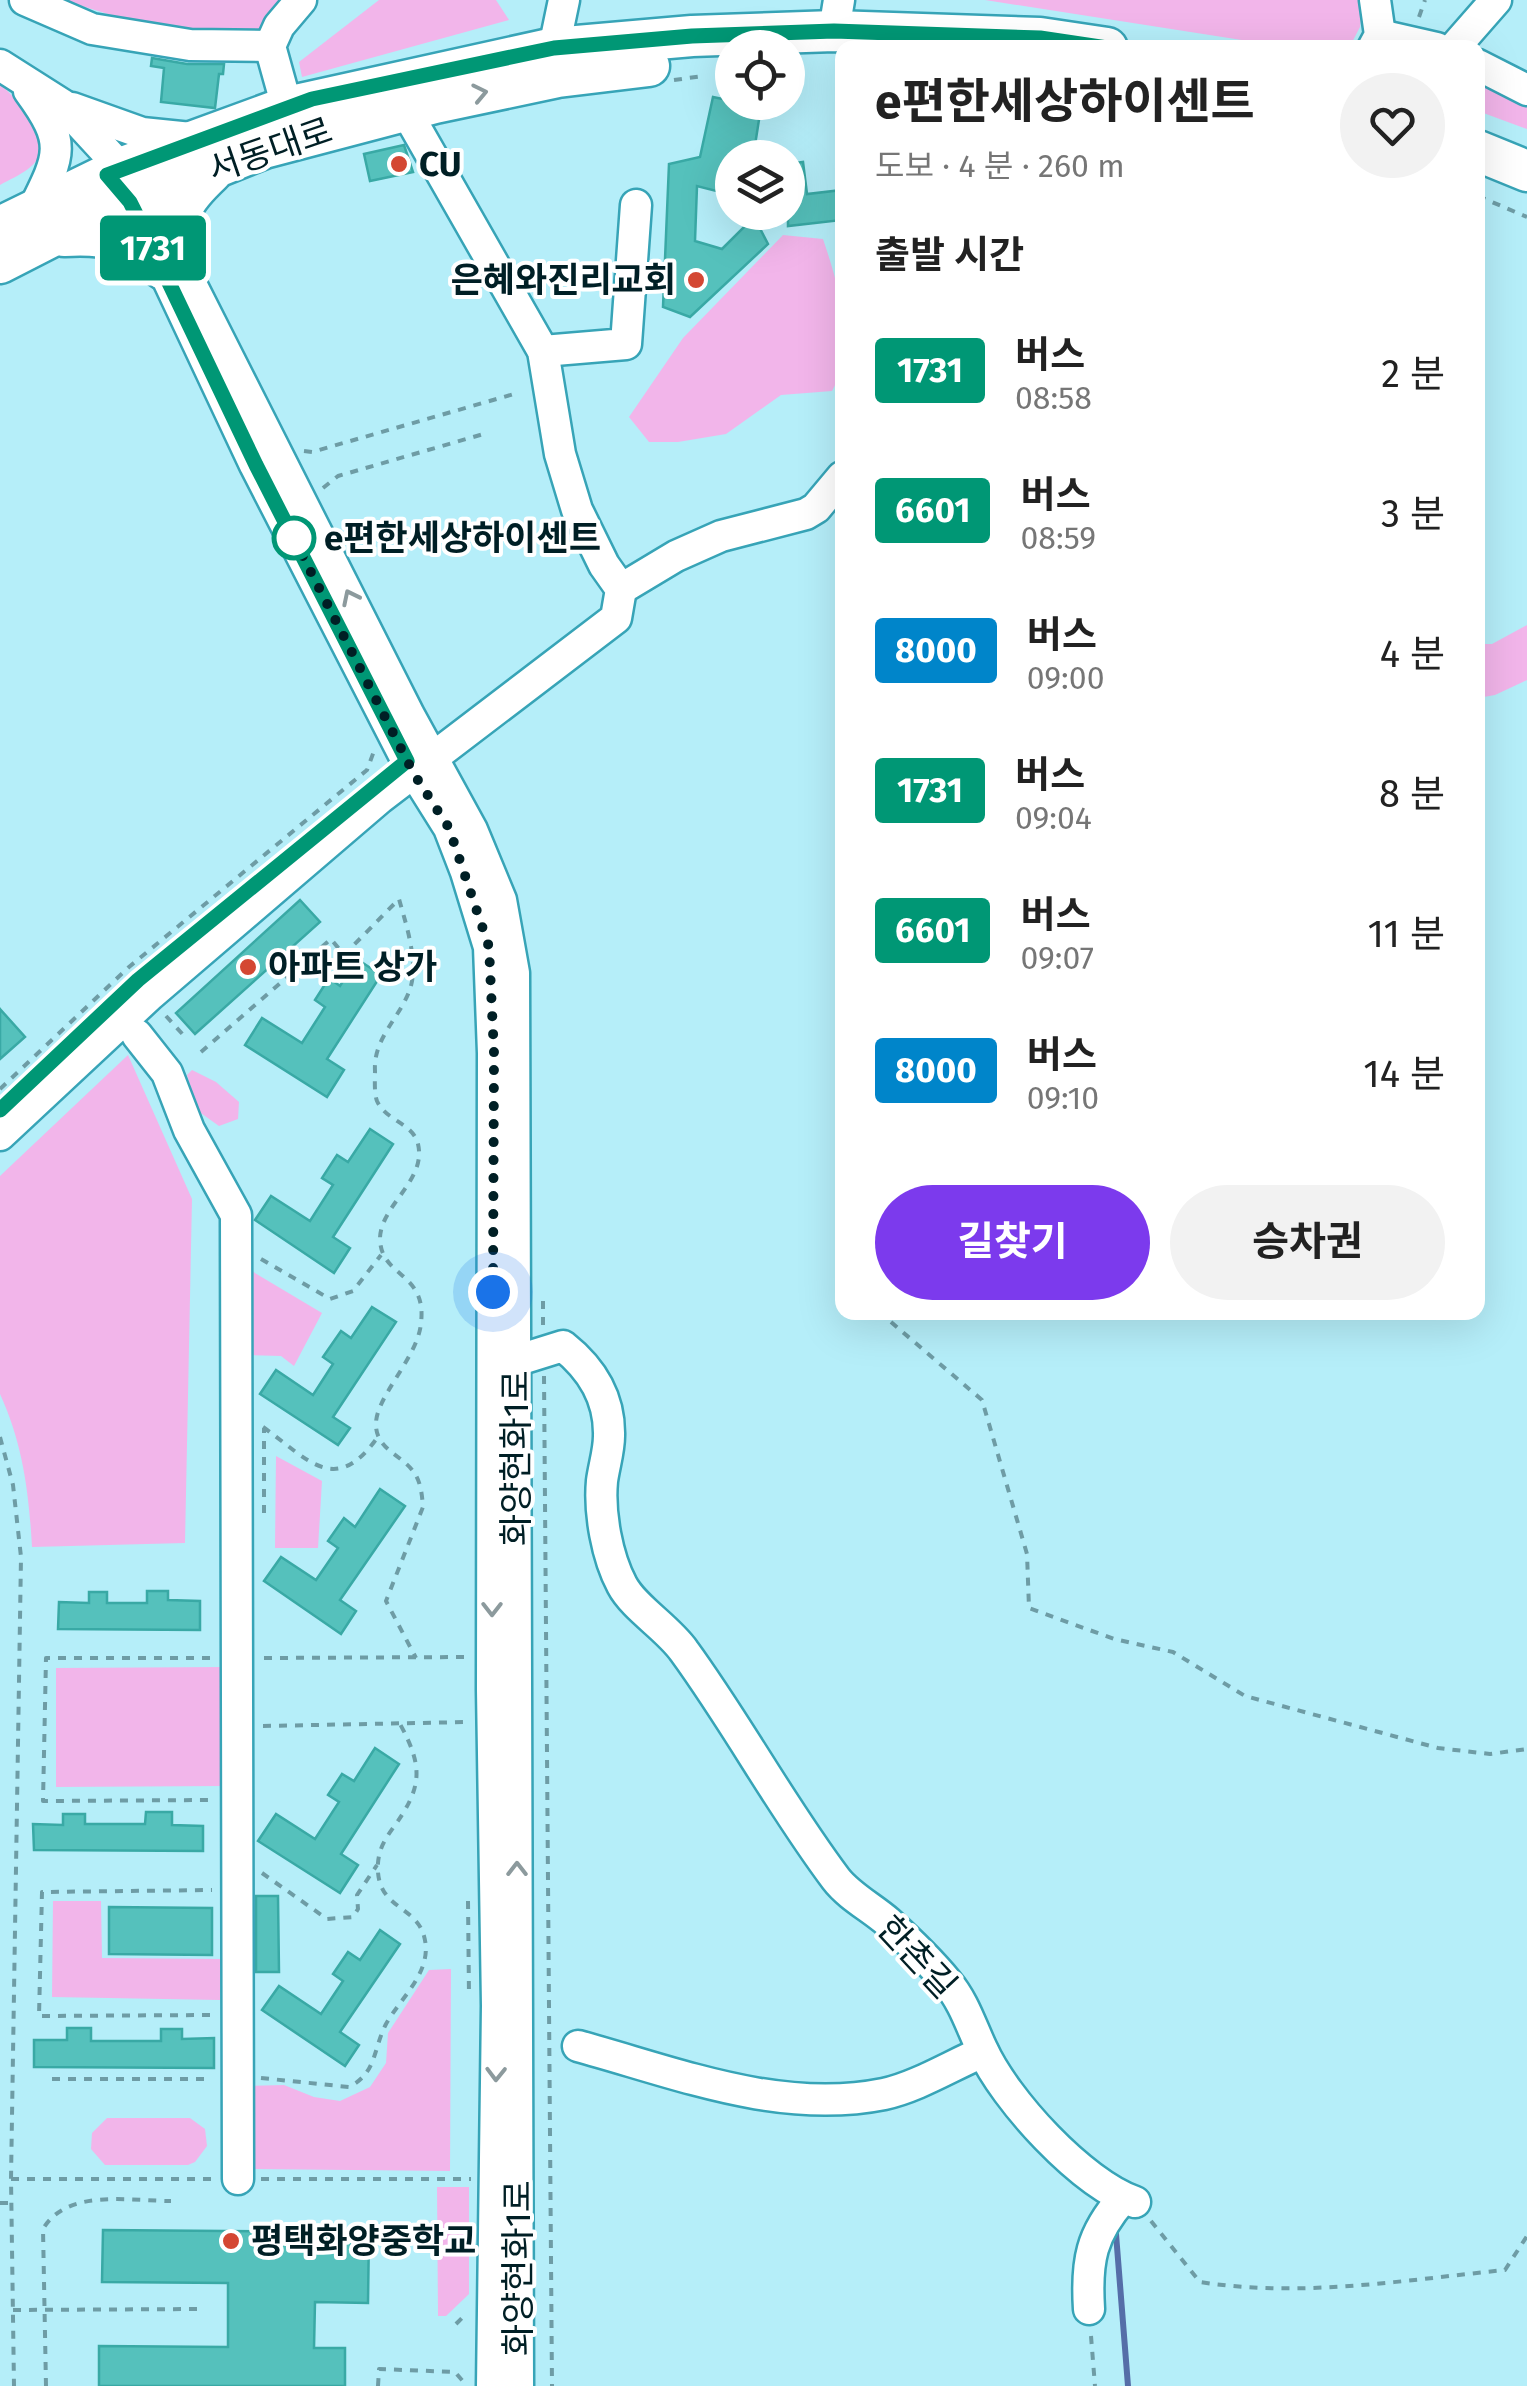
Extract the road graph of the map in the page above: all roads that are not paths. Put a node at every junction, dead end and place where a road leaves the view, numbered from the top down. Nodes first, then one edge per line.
1 (25, 0) edge
2 (302, 0) edge
3 (564, 0) edge
4 (1376, 0) edge
5 (1496, 0) edge
6 (839, 29) edge
7 (1053, 40) edge
8 (1376, 40) edge
9 (1461, 40) edge
10 (270, 46) junction
11 (554, 48) junction
12 (805, 48) edge
13 (715, 61) edge
14 (1485, 69) edge
15 (15, 75) edge
16 (1527, 90) edge
17 (284, 93) junction
18 (62, 104) junction
19 (410, 110) junction
20 (211, 152) junction
21 (1485, 153) edge
22 (1527, 171) edge
23 (1485, 183) edge
24 (126, 185) junction
25 (1527, 200) edge
26 (636, 205) dead end
27 (28, 225) edge
28 (0, 263) edge
29 (173, 267) junction
30 (543, 351) junction
31 (835, 485) edge
32 (621, 589) junction
33 (420, 760) junction
34 (137, 1034) dead end
35 (0, 1110) edge
36 (0, 1135) edge
37 (516, 1361) junction
38 (578, 2046) dead end
39 (982, 2052) junction
40 (238, 2179) dead end
41 (1089, 2308) road end
42 (492, 2386) edge
43 (518, 2386) edge

1 - 10 street
2 - 10 street
3 - 11 street
4 - 8 street
5 - 9 street
6 - 7 main road, 서동대로
6 - 11 main road, 서동대로
6 - 12 main road, 서동대로
10 - 17 street
11 - 17 main road, 서동대로
19 -> 13 main road, 서동대로
14 - 16 street
15 - 18 street
15 - 24 street
15 - 27 street
17 - 20 main road, 서동대로
18 - 20 street
18 - 24 street
19 - 20 main road, 서동대로
19 - 30 street
20 - 24 main road, 서동대로
20 - 29 main road
21 - 22 main road
23 - 25 main road
24 - 27 main road, 서동대로
24 - 29 street, 화양현화1로
26 - 30 street
27 - 28 main road, 서동대로
27 - 29 main road
29 - 33 street, 화양현화1로
30 - 32 street
31 - 32 street
32 - 33 street
33 - 35 street
33 - 36 street
33 - 37 street, 화양현화1로
33 -> 42 street, 화양현화1로
34 - 40 street
37 - 39 street, 한촌길
43 -> 37 street, 화양현화1로
38 - 39 street
39 - 41 street, 한촌길

